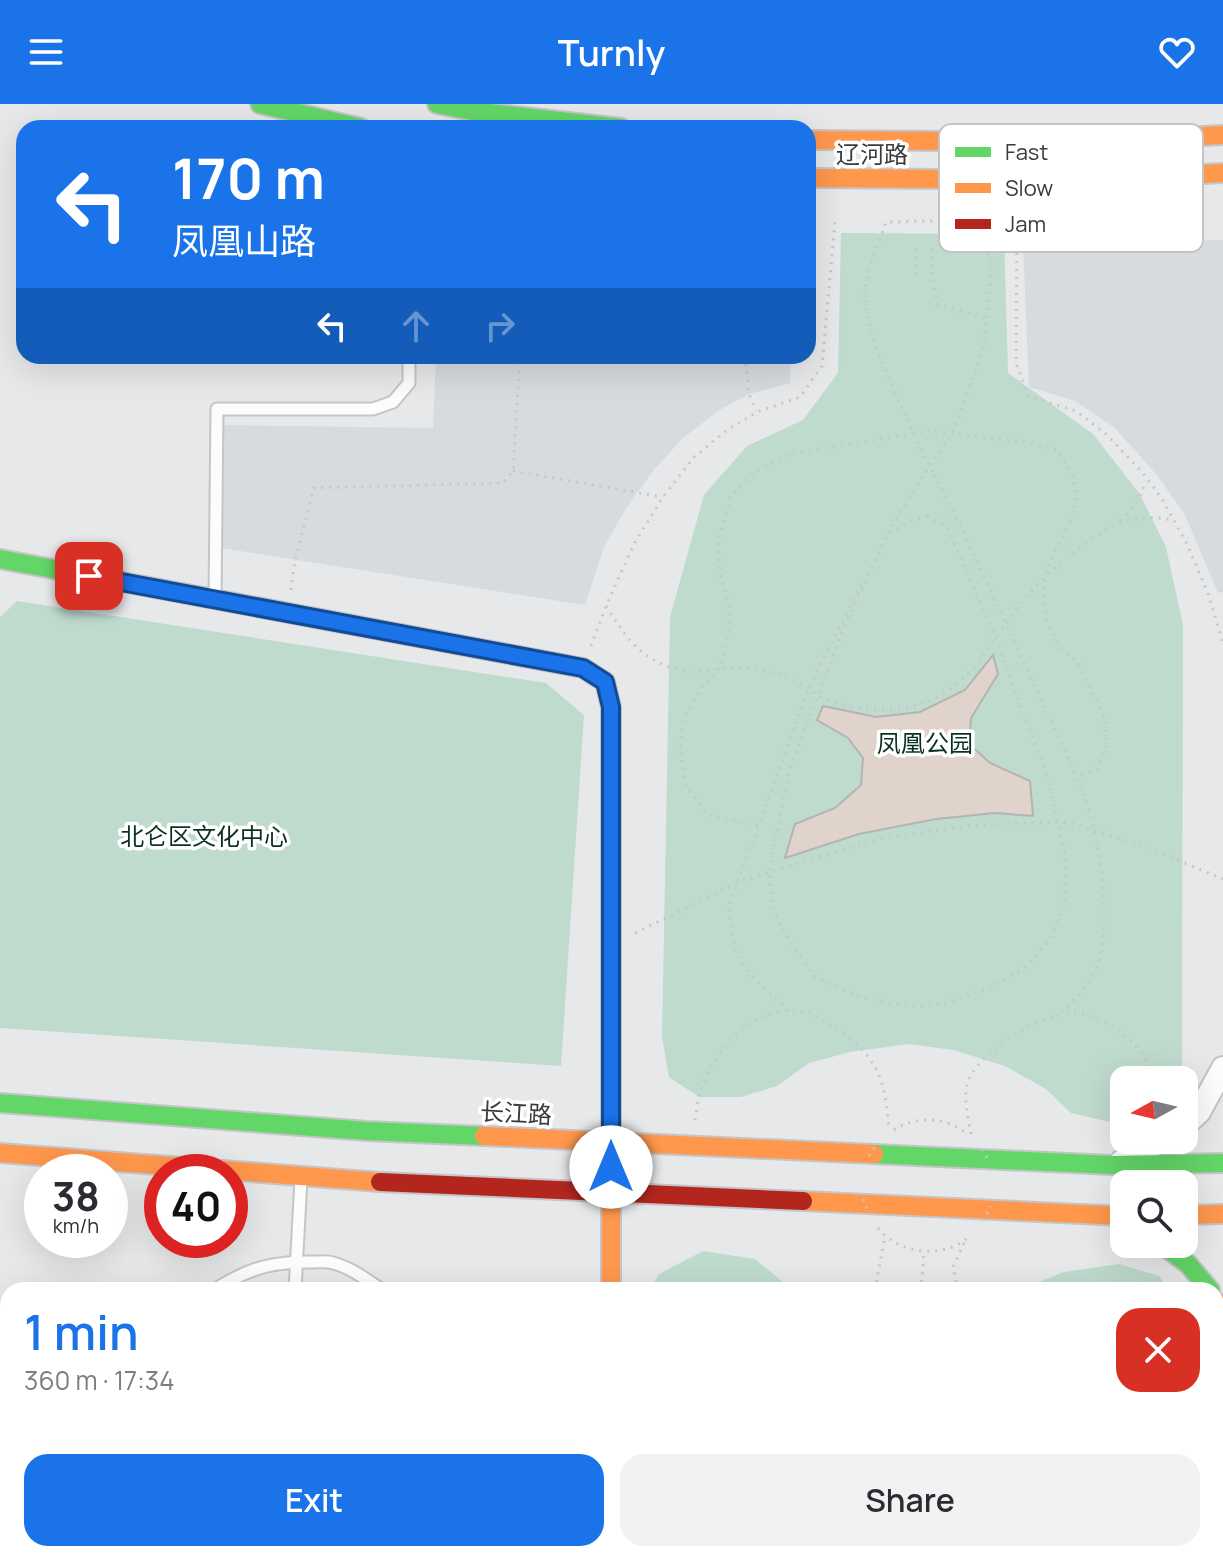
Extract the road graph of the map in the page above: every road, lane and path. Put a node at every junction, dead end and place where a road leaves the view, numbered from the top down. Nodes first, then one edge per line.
1 (260, 104) edge
2 (437, 104) edge
3 (327, 120) edge
4 (551, 120) edge
5 (1223, 135) edge
6 (1203, 136) edge
7 (816, 140) edge
8 (939, 141) edge
9 (1223, 173) edge
10 (1203, 174) edge
11 (816, 178) edge
12 (939, 179) edge
13 (939, 221) edge
14 (835, 222) dead end
15 (915, 248) dead end
16 (933, 248) dead end
17 (988, 252) edge
18 (1017, 252) edge
19 (915, 279) dead end
20 (987, 319) junction
21 (409, 364) edge
22 (520, 364) edge
23 (746, 364) edge
24 (757, 412) junction
25 (952, 434) junction
26 (513, 471) junction
27 (1147, 479) junction
28 (663, 497) junction
29 (1174, 520) junction
30 (1117, 523) junction
31 (887, 535) junction
32 (0, 559) edge
33 (1047, 574) junction
34 (215, 599) junction
35 (606, 606) junction
36 (289, 613) junction
37 (1006, 623) junction
38 (995, 636) junction
39 (1223, 643) edge
40 (583, 668) junction
41 (720, 668) junction
42 (809, 687) junction
43 (818, 697) junction
44 (1076, 777) junction
45 (1057, 822) junction
46 (758, 826) junction
47 (1093, 830) junction
48 (769, 872) junction
49 (1223, 879) edge
50 (737, 883) junction
51 (611, 947) junction
52 (788, 1011) junction
53 (1056, 1017) junction
54 (1150, 1066) edge
55 (1223, 1068) edge
56 (0, 1103) edge
57 (1198, 1113) edge
58 (881, 1138) dead end
59 (610, 1142) junction
60 (979, 1144) dead end
61 (692, 1146) junction
62 (0, 1153) edge
63 (1134, 1154) edge
64 (869, 1156) dead end
65 (990, 1163) dead end
66 (1223, 1163) edge
67 (1112, 1165) junction
68 (301, 1176) junction
69 (611, 1192) junction
70 (863, 1199) dead end
71 (991, 1206) dead end
72 (1223, 1214) edge
73 (1198, 1215) edge
74 (1110, 1217) edge
75 (981, 1225) dead end
76 (973, 1233) dead end
77 (885, 1236) junction
78 (965, 1240) junction
79 (924, 1252) junction
80 (1182, 1258) edge
81 (295, 1261) junction
82 (226, 1282) edge
83 (295, 1282) edge
84 (370, 1282) edge
85 (611, 1282) edge
86 (876, 1282) edge
87 (922, 1282) edge
88 (956, 1282) edge
89 (1204, 1282) edge

1 - 3 main road
2 - 4 main road
5 - 6 main road, 辽河路
7 - 8 main road, 辽河路
9 - 10 main road, 辽河路
11 - 12 main road, 辽河路
13 - 37 path, bridge
14 - 24 path
15 - 19 path
16 - 20 path
17 - 20 path
18 - 27 path
20 - 25 path
21 - 34 lane
22 - 26 path
23 - 24 path
24 - 28 path
25 - 31 path
25 - 33 path
25 - 41 path
26 - 28 path
26 - 36 path
27 - 29 path
27 - 30 path
28 - 35 path
29 - 30 path
29 - 39 path
30 - 33 path
31 - 38 path
31 - 42 path
31 - 43 path
32 - 34 main road
33 - 37 path
33 - 44 path
34 - 36 main road
35 - 40 path
35 - 41 path
36 - 40 main road
37 - 38 path
37 - 44 path
38 - 43 path
38 - 45 path
40 - 51 main road
41 - 42 path
41 - 46 path
42 - 43 path
42 - 46 path
43 - 48 path
44 - 47 path
45 - 47 path
45 - 48 path
45 - 48 path
46 - 50 path
47 - 49 path
47 - 53 path
48 - 50 path
50 - 51 path
50 - 52 path
51 - 59 main road
52 - 53 path
52 - 61 path
53 - 54 path
55 - 57 street
56 - 59 main road, 长江路
58 - 64 path, bridge
59 - 61 main road, 长江路
59 - 69 main road
60 - 65 path, bridge
61 - 67 main road, 长江路
62 - 68 main road
63 - 67 street
66 - 67 main road, 长江路
68 - 69 main road
68 - 81 lane
69 - 74 main road
69 - 85 main road
70 - 77 path, bridge
71 - 75 path, bridge
72 - 73 main road
76 - 78 path
77 - 79 path
77 - 86 path
78 - 79 path
78 - 88 path
79 - 87 path
80 - 89 main road
81 - 82 lane
81 - 83 lane
81 - 84 lane

